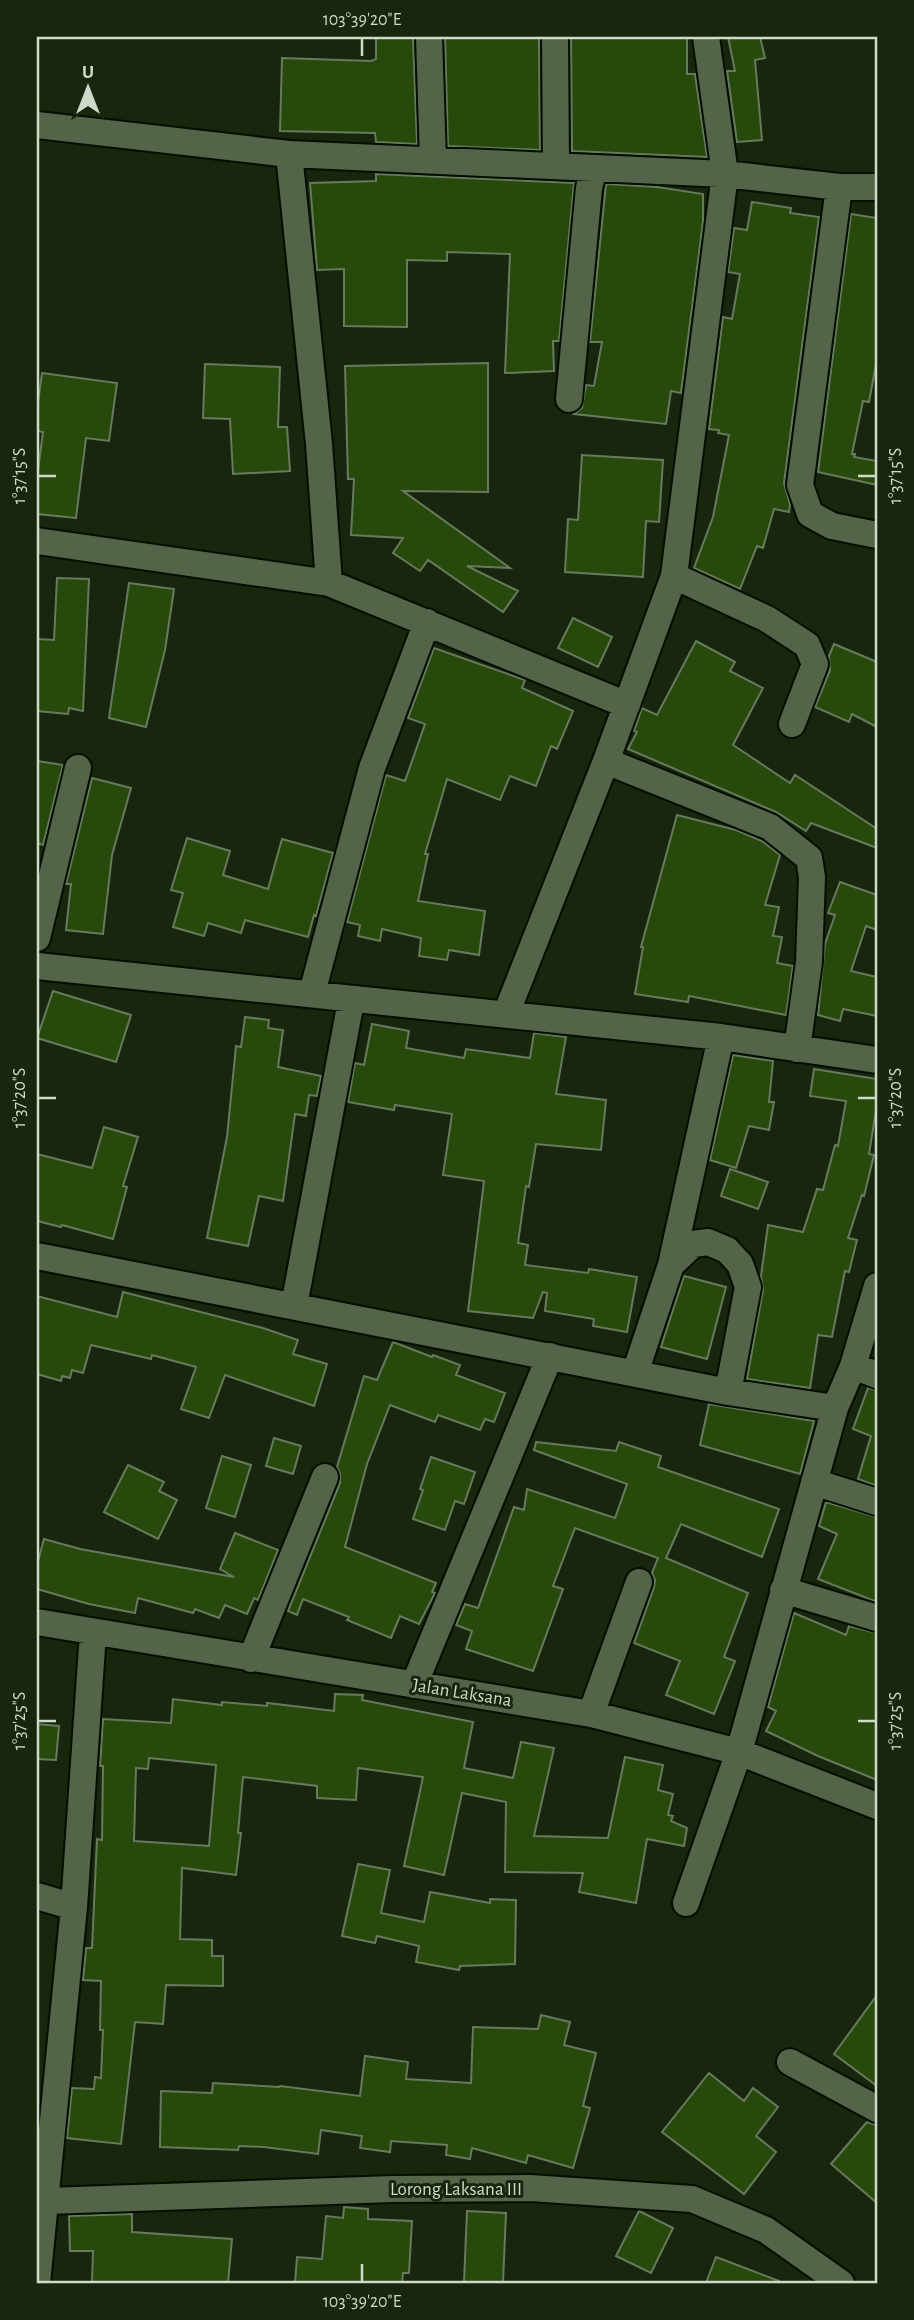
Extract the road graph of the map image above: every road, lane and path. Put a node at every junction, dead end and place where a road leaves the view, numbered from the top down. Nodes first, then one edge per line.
1 (429, 37) edge
2 (555, 37) edge
3 (706, 37) edge
4 (37, 125) edge
5 (289, 154) junction
6 (433, 160) junction
7 (556, 166) junction
8 (594, 169) junction
9 (725, 174) junction
10 (839, 187) junction
11 (877, 187) edge
12 (569, 399) dead end
13 (877, 535) edge
14 (37, 541) edge
15 (674, 576) junction
16 (329, 583) junction
17 (427, 622) junction
18 (627, 705) junction
19 (792, 724) dead end
20 (606, 761) junction
21 (78, 768) dead end
22 (37, 938) edge
23 (37, 966) edge
24 (312, 993) junction
25 (351, 1001) junction
26 (506, 1014) junction
27 (720, 1037) junction
28 (797, 1049) junction
29 (877, 1060) edge
30 (37, 1255) edge
31 (671, 1265) junction
32 (877, 1286) edge
33 (293, 1306) junction
34 (550, 1356) junction
35 (865, 1371) edge
36 (635, 1373) junction
37 (728, 1392) junction
38 (835, 1408) junction
39 (325, 1477) dead end
40 (814, 1482) junction
41 (877, 1502) edge
42 (639, 1582) dead end
43 (783, 1590) junction
44 (877, 1618) edge
45 (37, 1622) edge
46 (93, 1633) junction
47 (251, 1658) junction
48 (414, 1685) junction
49 (591, 1714) junction
50 (740, 1752) junction
51 (877, 1806) edge
52 (37, 1896) edge
53 (686, 1903) dead end
54 (74, 1908) junction
55 (790, 2062) dead end
56 (877, 2109) edge
57 (47, 2201) junction
58 (37, 2283) edge
59 (841, 2283) edge

1 - 6 street
2 - 7 street
3 - 9 street
4 - 5 street
5 - 6 street
5 - 16 street
6 - 7 street
7 - 8 street
8 - 9 street
8 - 12 street
9 - 10 street
9 - 15 street
10 - 11 street
10 - 13 street
14 - 16 street
15 - 18 street
15 - 19 street
16 - 17 street
17 - 18 street
17 - 24 street
18 - 20 street
20 - 26 street
20 - 28 street
21 - 22 street
23 - 24 street
24 - 25 street
25 - 26 street
25 - 33 street
26 - 27 street
27 - 28 street
27 - 31 street
28 - 29 street
30 - 33 street
31 - 36 street
31 - 37 street
32 - 35 street
33 - 34 street
34 - 36 street
34 - 48 street
35 - 38 street
36 - 37 street
37 - 38 street
38 - 40 street
39 - 47 street
40 - 41 street
40 - 43 street
42 - 49 street
43 - 44 street
43 - 50 street
45 - 46 street, Jalan Laksana
46 - 47 street, Jalan Laksana
46 - 54 street
47 - 48 street, Jalan Laksana
48 - 49 street, Jalan Laksana
49 - 50 street, Jalan Laksana
50 - 51 street, Jalan Laksana
50 - 53 street
52 - 54 street
54 - 57 street
55 - 56 street
57 - 58 street
57 - 59 street, Lorong Laksana III

